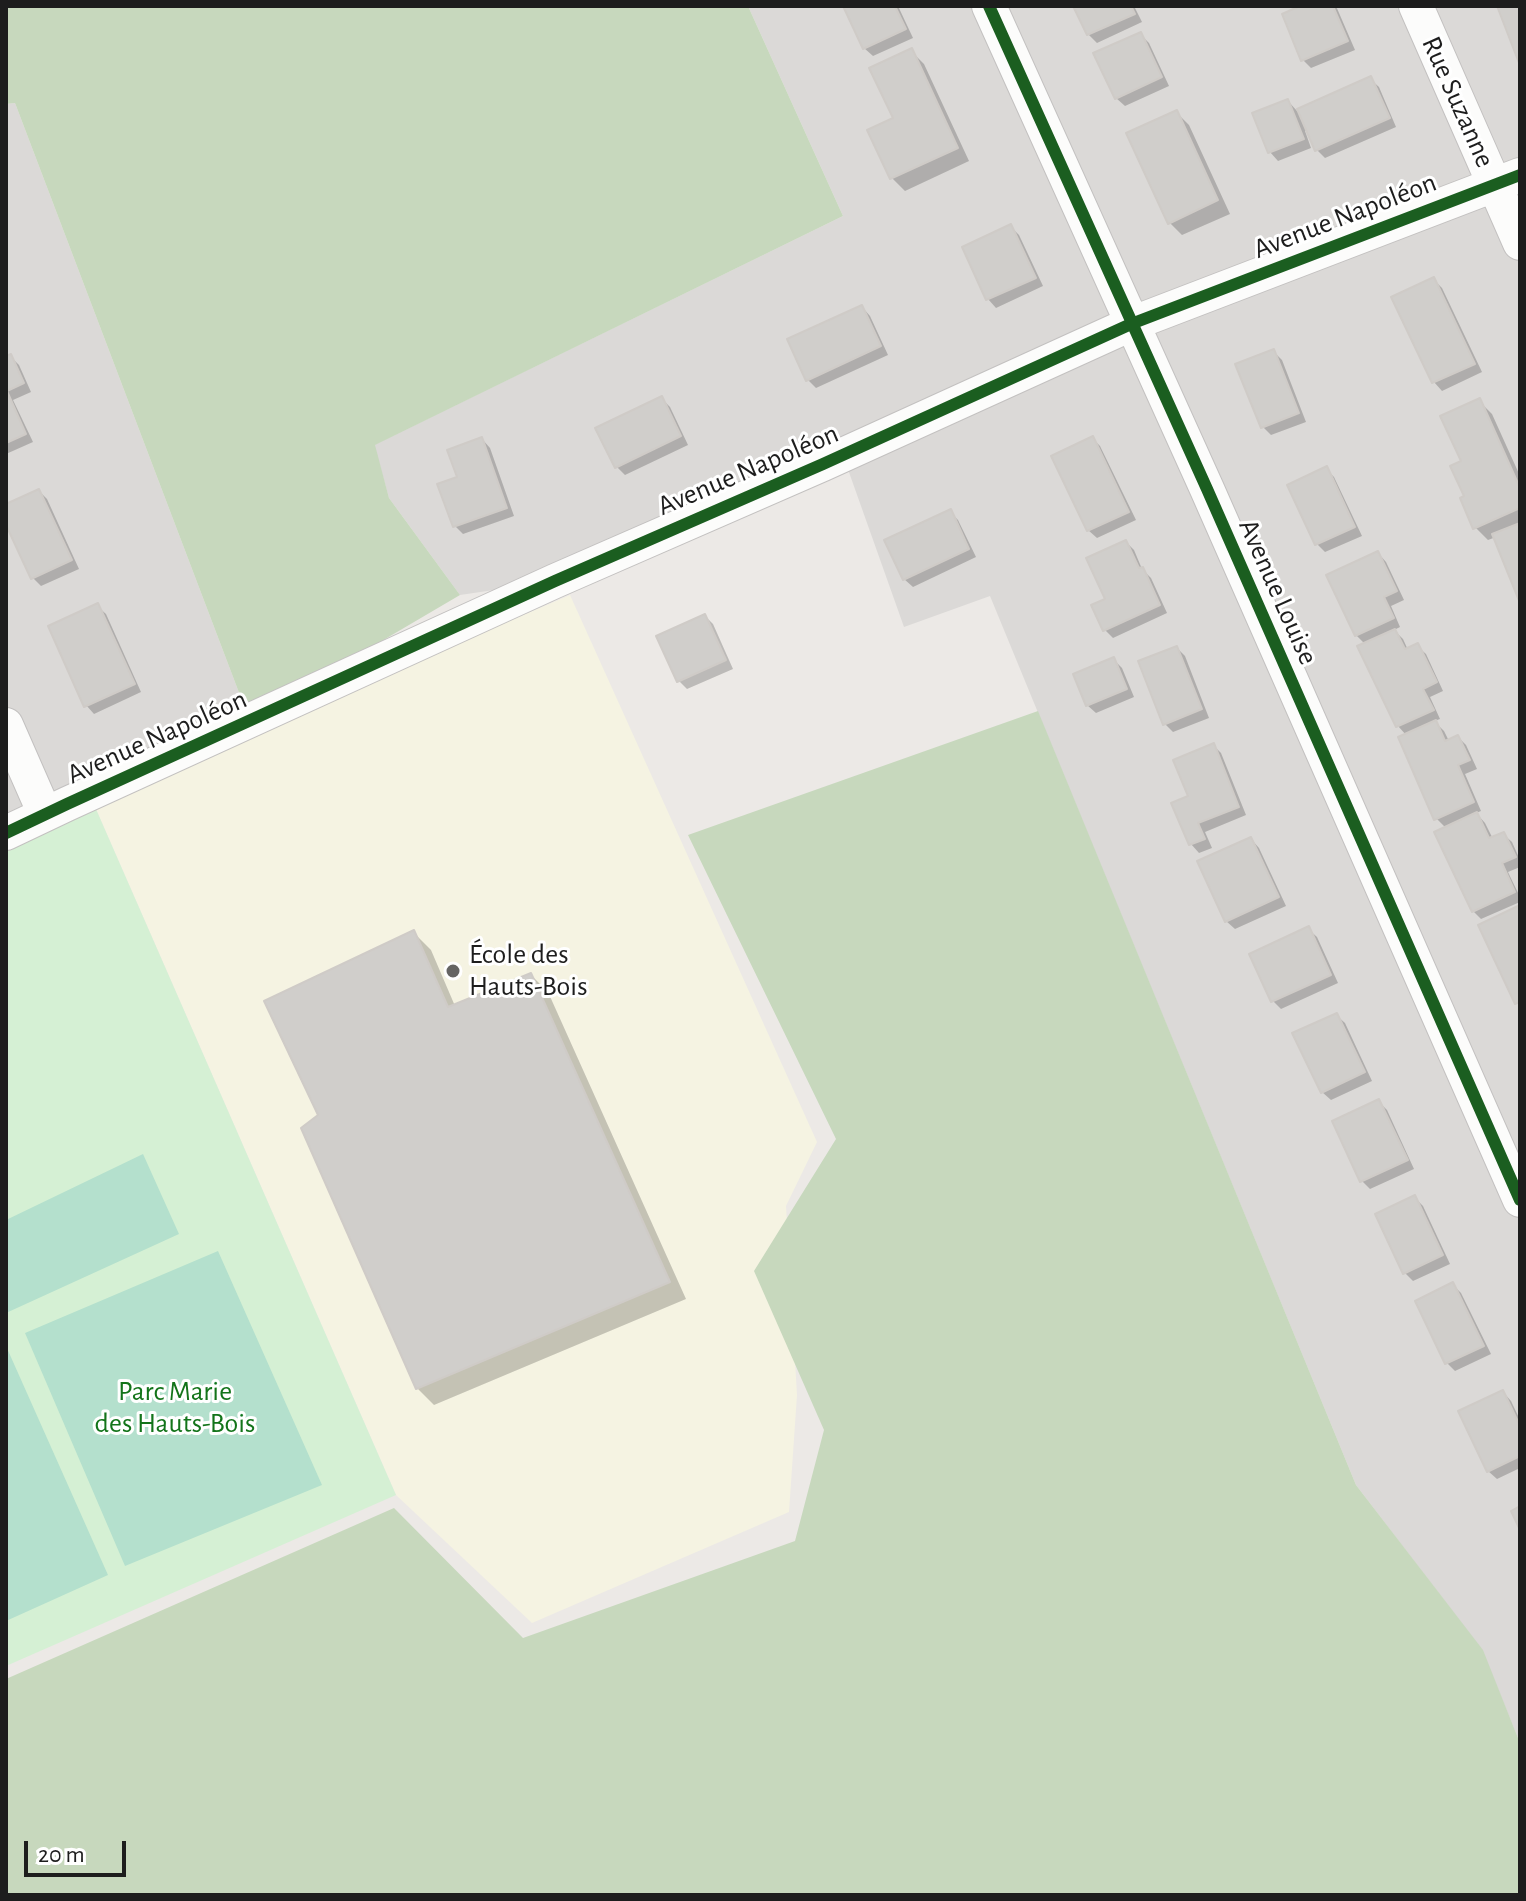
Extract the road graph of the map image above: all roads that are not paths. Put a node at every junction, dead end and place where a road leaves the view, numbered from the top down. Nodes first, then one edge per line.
1 (989, 6) edge
2 (1416, 6) edge
3 (1507, 180) edge
4 (1520, 243) edge
5 (1131, 324) junction
6 (6, 725) edge
7 (45, 814) junction
8 (6, 833) edge
9 (1520, 1200) edge

1 - 5 street, Avenue Louise
2 - 3 street, Rue Suzanne
3 - 4 street, Rue Suzanne
3 - 5 street, Avenue Napoléon
5 - 7 street, Avenue Napoléon
5 - 9 street, Avenue Louise
6 - 7 street
7 - 8 street, Avenue Napoléon

